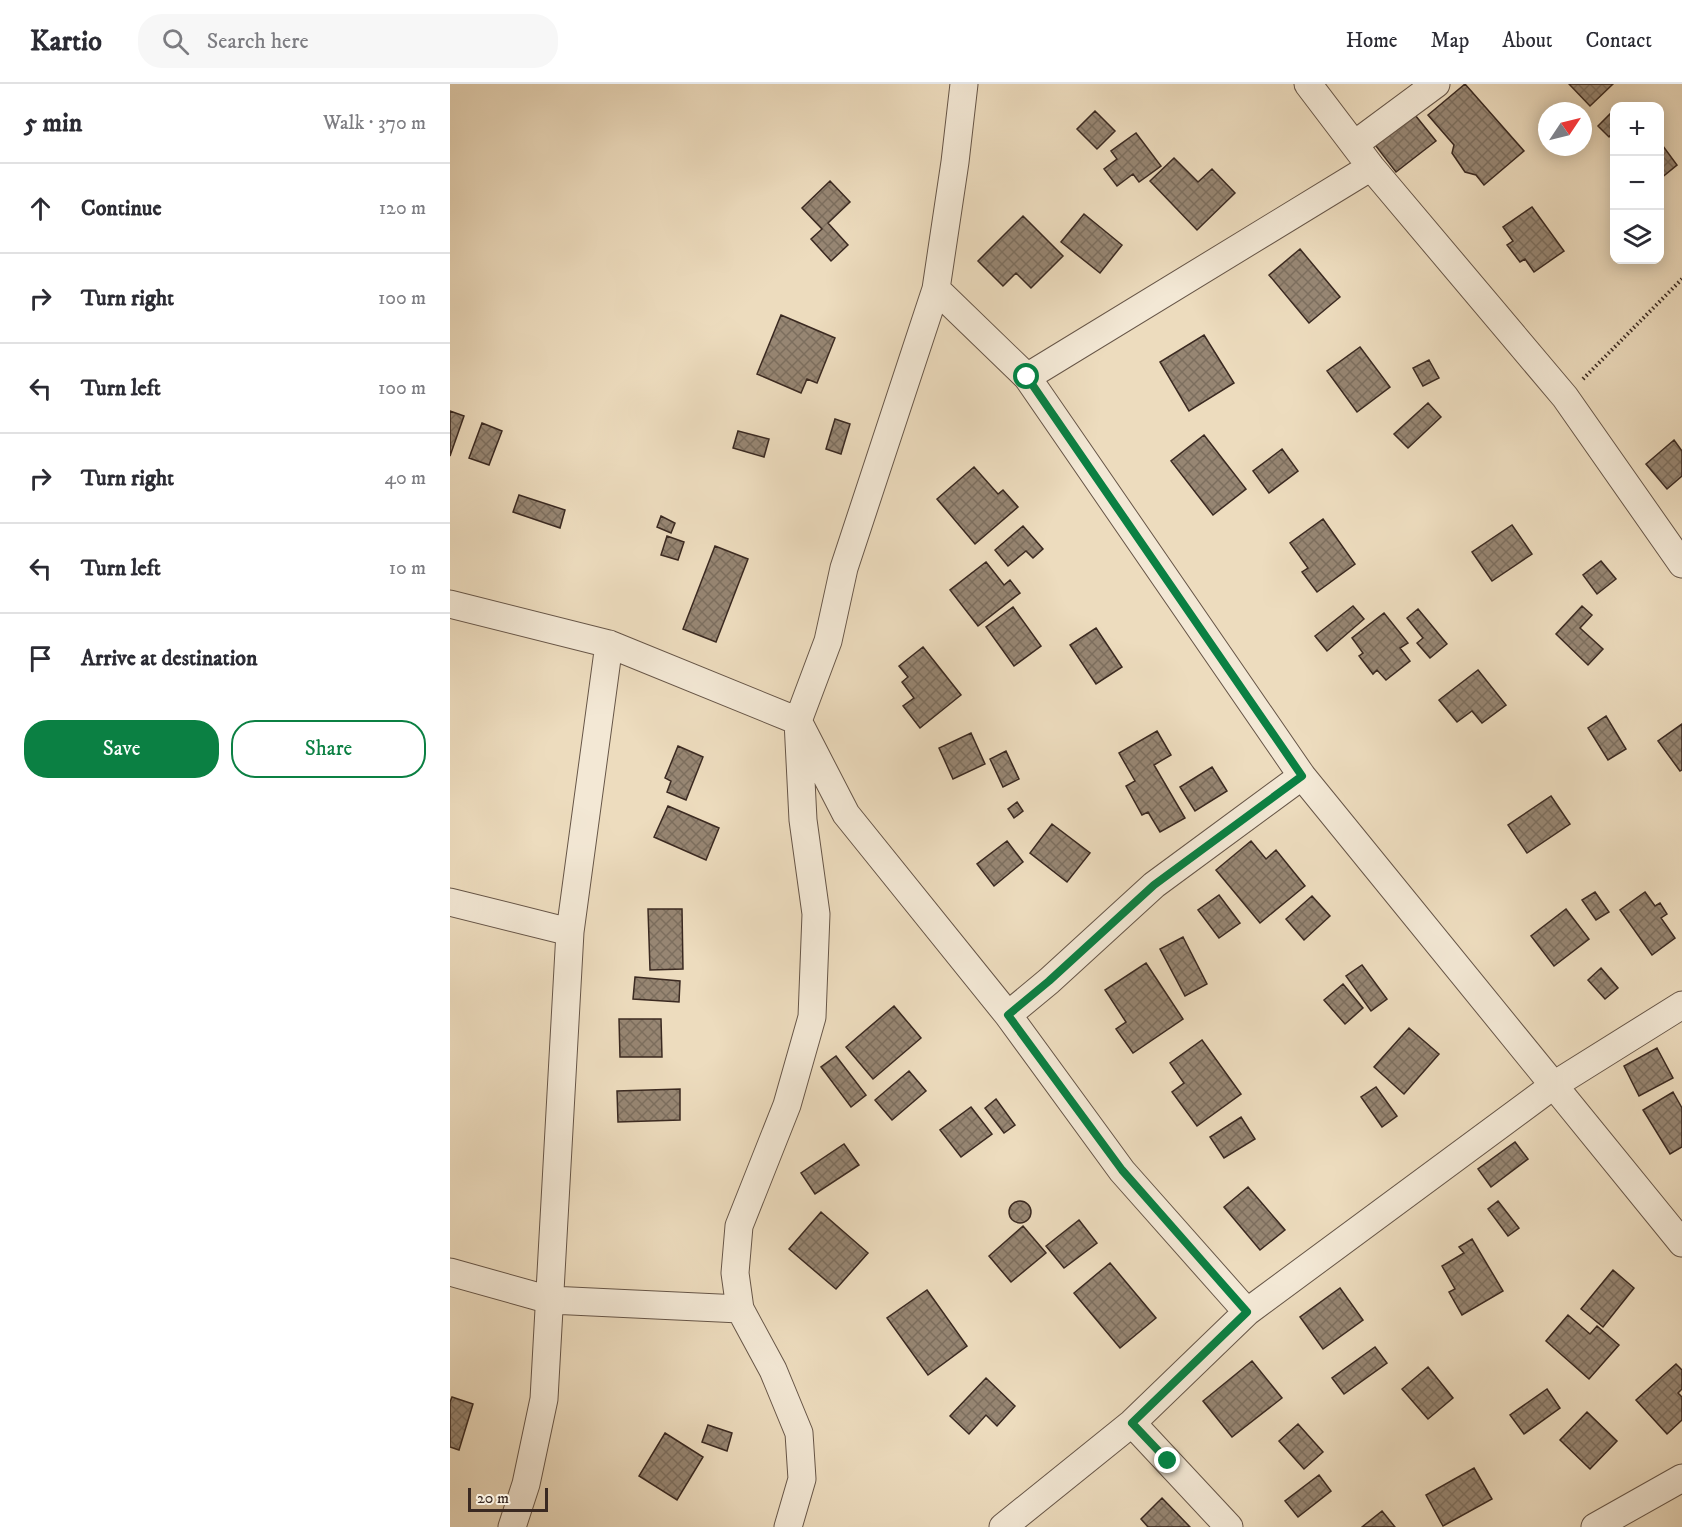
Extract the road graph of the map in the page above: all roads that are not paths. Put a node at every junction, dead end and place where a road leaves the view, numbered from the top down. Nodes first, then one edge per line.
1 (964, 84) edge
2 (1308, 84) edge
3 (1436, 84) edge
4 (1355, 144) junction
5 (1371, 167) junction
6 (936, 289) junction
7 (1027, 377) junction
8 (1682, 564) edge
9 (450, 604) edge
10 (609, 644) junction
11 (798, 721) junction
12 (1302, 776) junction
13 (450, 902) edge
14 (570, 932) junction
15 (1682, 1005) edge
16 (1008, 1015) junction
17 (1554, 1085) junction
18 (1682, 1243) edge
19 (450, 1272) edge
20 (550, 1300) junction
21 (740, 1310) junction
22 (1247, 1312) junction
23 (1132, 1423) junction
24 (1682, 1478) edge
25 (512, 1527) edge
26 (788, 1527) edge
27 (1003, 1527) edge
28 (1229, 1527) edge
29 (1595, 1527) edge

1 - 6 street
2 - 4 street
3 - 4 street
4 - 5 street
5 - 7 street
5 - 8 street
6 - 7 street
6 - 11 street
7 - 12 street
9 - 10 street
10 - 11 street
10 - 14 street
11 - 16 street
11 - 21 street
12 - 16 street
12 - 17 street
13 - 14 street
14 - 20 street
15 - 17 street
16 - 22 street
17 - 18 street
17 - 22 street
19 - 20 street
20 - 21 street
20 - 25 street
21 - 26 street
22 - 23 street
23 - 27 street
23 - 28 street
24 - 29 street

